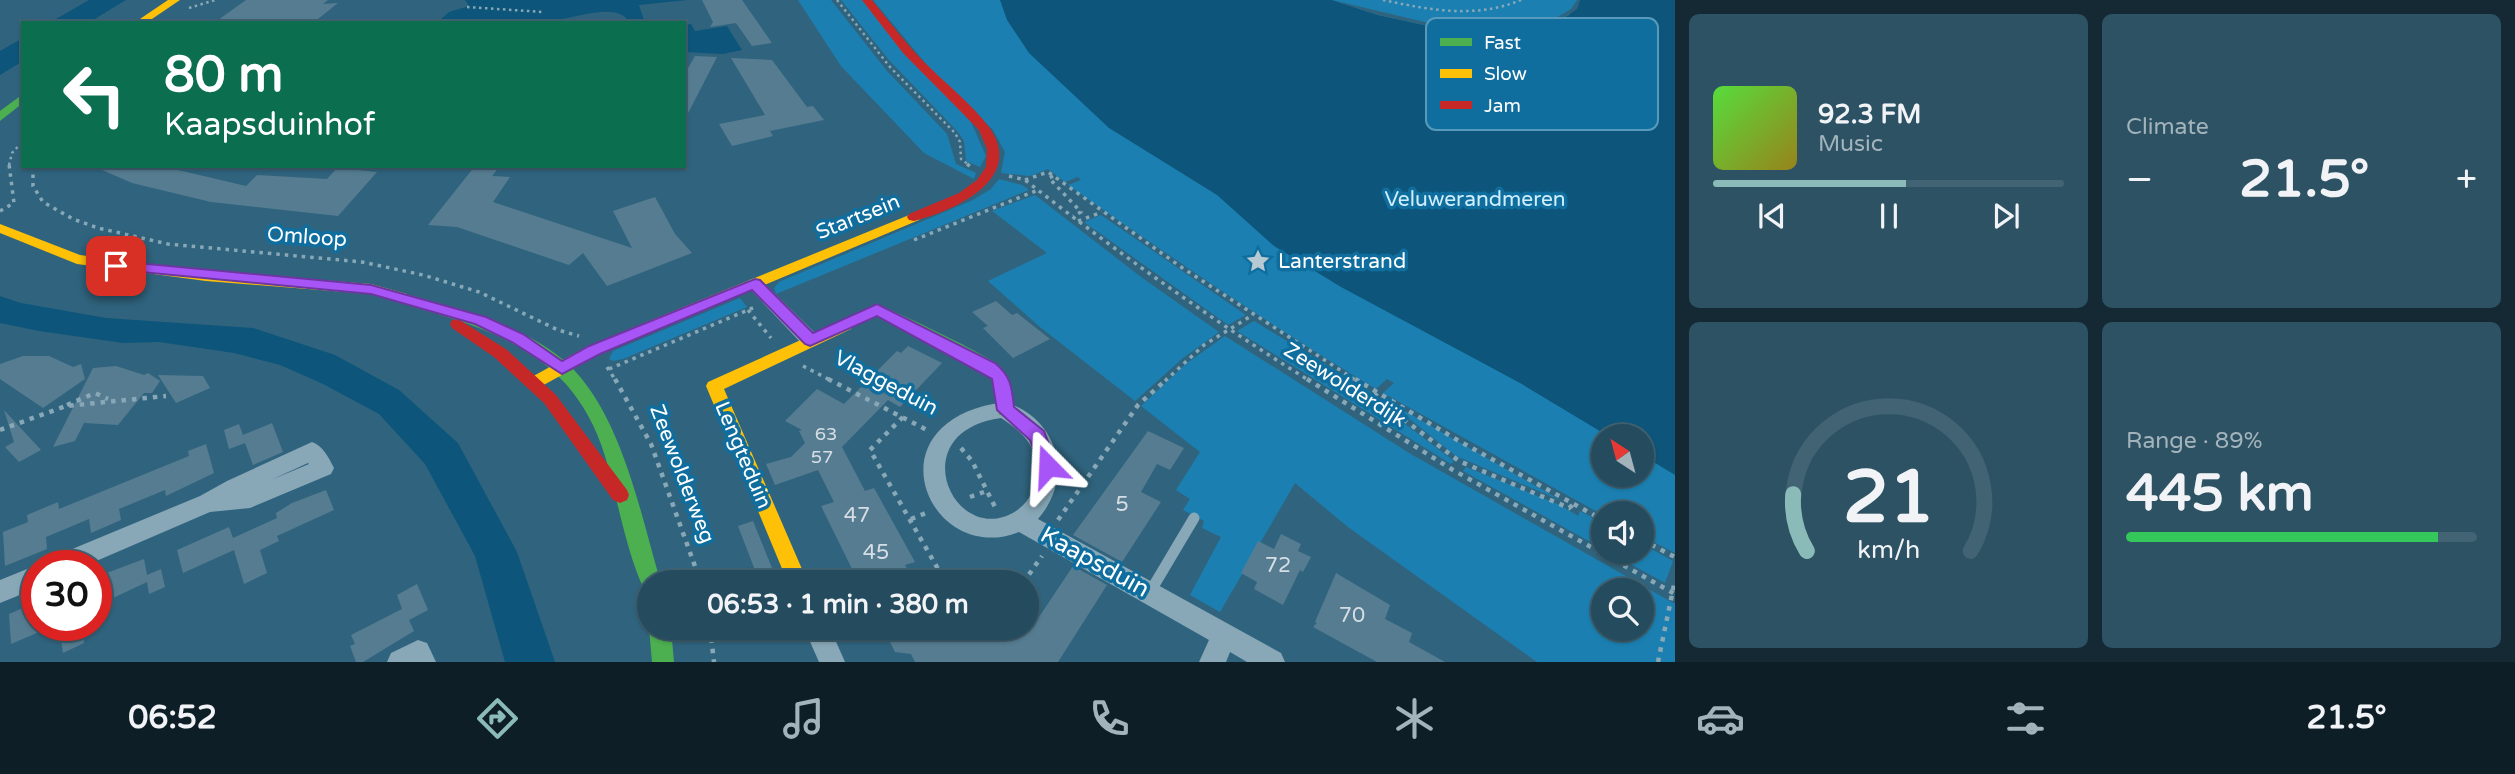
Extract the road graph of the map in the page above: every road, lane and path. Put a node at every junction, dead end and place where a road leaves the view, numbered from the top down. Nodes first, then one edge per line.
1 (175, 0) edge
2 (837, 0) edge
3 (867, 0) edge
4 (1382, 0) edge
5 (1521, 0) edge
6 (467, 7) dead end
7 (544, 12) dead end
8 (142, 21) edge
9 (21, 99) edge
10 (0, 117) edge
11 (21, 143) edge
12 (33, 168) edge
13 (991, 172) junction
14 (1053, 176) junction
15 (1014, 177) dead end
16 (1025, 180) junction
17 (1038, 190) junction
18 (0, 212) edge
19 (1102, 212) junction
20 (1072, 216) junction
21 (1078, 221) junction
22 (3, 229) edge
23 (911, 241) dead end
24 (755, 284) junction
25 (771, 300) junction
26 (437, 310) junction
27 (748, 310) junction
28 (1251, 316) junction
29 (1228, 330) junction
30 (810, 340) junction
31 (594, 350) junction
32 (784, 353) junction
33 (562, 368) junction
34 (609, 369) junction
35 (534, 383) junction
36 (1377, 393) junction
37 (166, 396) dead end
38 (110, 400) junction
39 (66, 406) junction
40 (1005, 410) junction
41 (903, 417) junction
42 (0, 430) edge
43 (944, 439) junction
44 (1460, 461) junction
45 (1453, 470) junction
46 (625, 502) junction
47 (208, 503) dead end
48 (1574, 504) junction
49 (1591, 513) edge
50 (1194, 518) dead end
51 (1020, 522) junction
52 (1050, 537) junction
53 (1654, 546) edge
54 (97, 550) edge
55 (1675, 557) edge
56 (647, 570) edge
57 (697, 570) edge
58 (792, 570) edge
59 (939, 570) edge
60 (1031, 570) edge
61 (1675, 580) edge
62 (21, 583) edge
63 (0, 592) edge
64 (1150, 592) junction
65 (1673, 593) edge
66 (1225, 635) junction
67 (661, 640) edge
68 (711, 640) edge
69 (822, 640) edge
70 (400, 662) edge
71 (423, 662) edge
72 (663, 662) edge
73 (714, 662) edge
74 (832, 662) edge
75 (1212, 662) edge
76 (1272, 662) edge
77 (1658, 662) edge

1 - 8 street
2 - 13 path
3 - 13 street
4 - 5 path
6 - 7 path
9 - 10 street
11 - 18 path
12 - 31 path, Omloop
13 - 24 street, Startsein
14 - 16 path, Zeewolderdijk
14 - 19 path, Zeewolderdijk
14 - 20 path
15 - 16 path, Zeewolderdijk
16 - 17 path, Zeewolderdijk
17 - 20 path, Zeewolderdijk
17 - 23 path, Startsein
18 - 22 street
19 - 21 path
19 - 28 path, Zeewolderdijk
20 - 21 path, Zeewolderdijk
21 - 29 path, Zeewolderdijk
22 - 26 street
24 - 25 street, Vlaggeduin
24 - 31 street, Startsein
25 - 27 path
25 - 30 street, Vlaggeduin
26 - 33 street
26 - 35 street
27 - 32 path, Vlaggeduin
27 - 34 path
28 - 29 path
28 - 36 path, Zeewolderdijk
29 - 45 path, Zeewolderdijk
29 - 52 path
30 - 32 street, Lengteduin
30 - 40 street, Lengteduin
31 - 33 street, Startsein
31 - 34 path, Zeewolderweg
32 - 41 path, Vlaggeduin
32 - 58 street, Lengteduin
33 - 35 street, Startsein
33 - 46 street
34 - 57 path, Zeewolderweg
35 - 46 street
36 - 44 path
36 - 48 path, Zeewolderdijk
37 - 38 path
38 - 39 path
38 - 39 path
39 - 42 path
40 - 43 street
40 - 51 street
41 - 43 path, Vlaggeduin
41 - 59 path
43 - 51 path, Kaapsduin
43 - 51 street
44 - 45 path
44 - 48 path
45 - 65 path, Zeewolderdijk
46 - 56 street
47 - 54 street
48 - 49 path, Zeewolderdijk
50 - 64 lane
51 - 52 street, Kaapsduin
52 - 60 path
52 - 64 street, Kaapsduin
53 - 55 path
61 - 65 path
62 - 63 street
64 - 66 street, Kaapsduin
65 - 77 path
66 - 75 street
66 - 76 street, Kaapsduin
67 - 72 street
68 - 73 path
69 - 74 street
70 - 71 street

